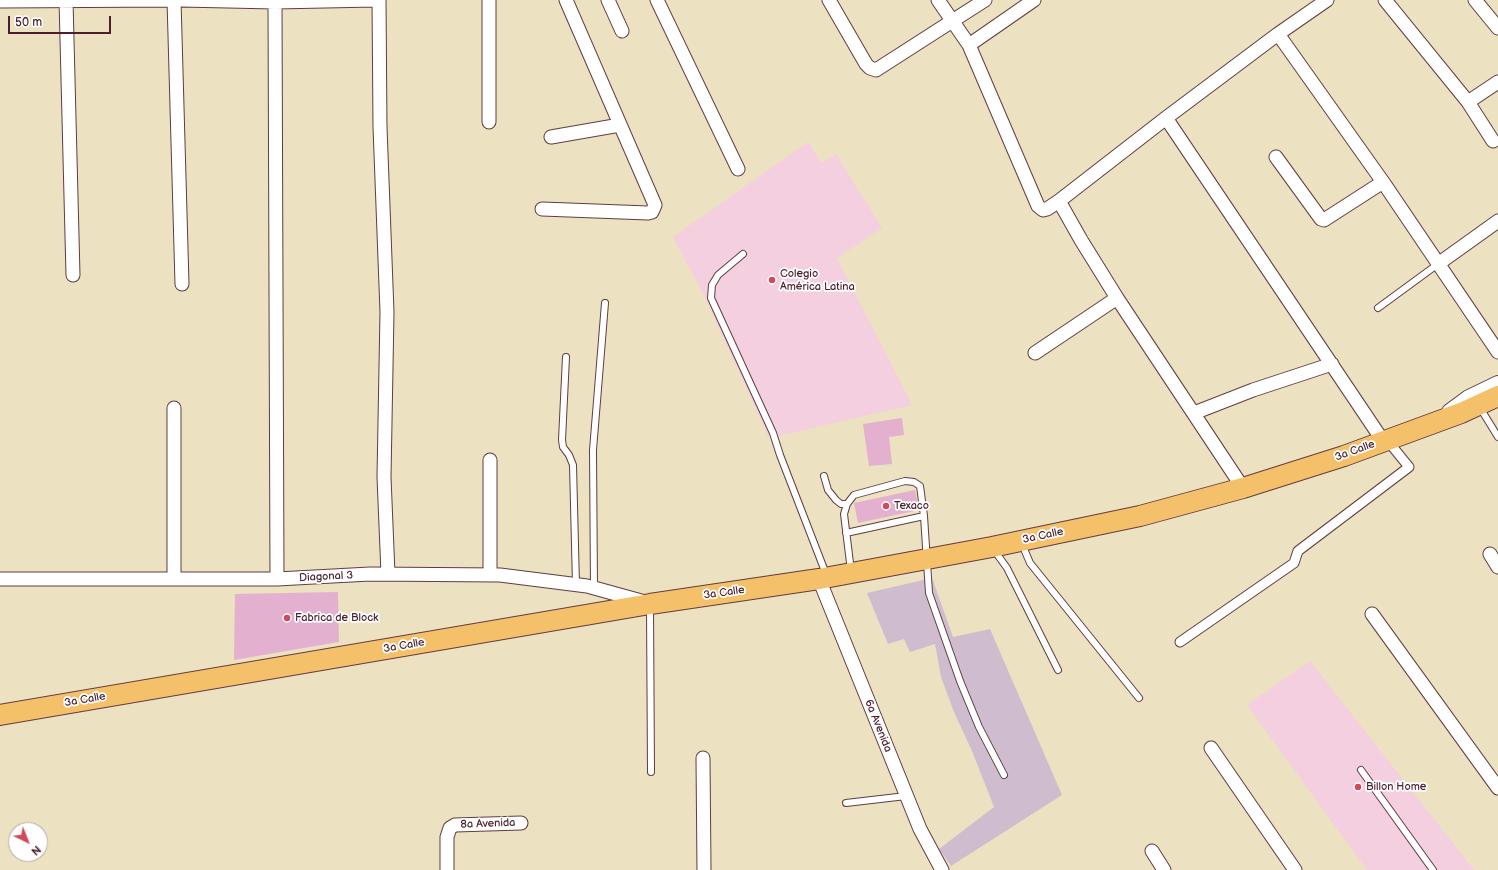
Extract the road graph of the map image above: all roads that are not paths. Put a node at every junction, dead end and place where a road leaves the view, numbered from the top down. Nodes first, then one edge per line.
1 (66, 0) edge
2 (173, 0) edge
3 (181, 0) edge
4 (375, 0) edge
5 (379, 0) edge
6 (489, 0) edge
7 (566, 0) edge
8 (608, 0) edge
9 (657, 0) edge
10 (829, 0) edge
11 (938, 0) edge
12 (985, 0) edge
13 (1034, 0) edge
14 (1328, 0) edge
15 (1385, 0) edge
16 (1475, 0) edge
17 (0, 1) edge
18 (275, 2) junction
19 (952, 20) junction
20 (1498, 28) edge
21 (622, 31) dead end
22 (1278, 34) junction
23 (969, 45) junction
24 (1498, 82) edge
25 (1468, 102) junction
26 (1166, 118) junction
27 (489, 122) dead end
28 (620, 125) junction
29 (551, 138) dead end
30 (1493, 141) dead end
31 (1276, 157) dead end
32 (738, 169) dead end
33 (1383, 182) junction
34 (1059, 201) junction
35 (542, 208) dead end
36 (1498, 221) edge
37 (743, 254) dead end
38 (1438, 264) junction
39 (73, 275) dead end
40 (182, 284) dead end
41 (1118, 298) junction
42 (605, 303) dead end
43 (1378, 308) dead end
44 (1498, 352) edge
45 (1035, 353) dead end
46 (566, 357) dead end
47 (1332, 364) junction
48 (1498, 384) edge
49 (1498, 396) edge
50 (1498, 405) edge
51 (174, 408) dead end
52 (1482, 411) junction
53 (1194, 413) junction
54 (1441, 420) junction
55 (1498, 437) edge
56 (1385, 441) junction
57 (490, 460) dead end
58 (824, 476) dead end
59 (1243, 488) junction
60 (847, 504) junction
61 (924, 516) junction
62 (846, 533) junction
63 (1020, 541) junction
64 (992, 547) junction
65 (1490, 554) dead end
66 (926, 559) junction
67 (1498, 567) edge
68 (851, 573) junction
69 (388, 574) junction
70 (490, 575) junction
71 (174, 579) junction
72 (277, 579) junction
73 (823, 579) junction
74 (0, 580) edge
75 (576, 585) junction
76 (594, 588) junction
77 (650, 604) junction
78 (1372, 614) dead end
79 (1180, 642) dead end
80 (1058, 670) dead end
81 (1139, 698) dead end
82 (0, 715) edge
83 (1211, 748) dead end
84 (703, 758) dead end
85 (1361, 770) dead end
86 (650, 772) dead end
87 (1004, 775) dead end
88 (1498, 788) edge
89 (906, 796) junction
90 (703, 803) joint
91 (846, 803) dead end
92 (521, 823) dead end
93 (1152, 851) dead end
94 (447, 870) edge
95 (704, 870) edge
96 (942, 870) edge
97 (1164, 870) edge
98 (1295, 870) edge
99 (1433, 870) edge

1 - 2 street
1 - 17 street
1 - 39 street
2 - 40 street
3 - 18 street
4 - 18 street
5 - 69 street
6 - 27 street
7 - 28 street
8 - 21 street
9 - 32 street
10 - 19 street
11 - 19 street
12 - 19 street
13 - 23 street
14 - 22 street
15 - 25 street
16 - 20 street
18 - 72 street
19 - 23 street
22 - 26 street
22 - 33 street
23 - 34 street
24 - 25 street
25 - 30 street
26 - 34 street
26 - 47 street
28 - 29 street
28 - 35 street
31 - 33 street
33 - 38 street
34 - 41 street
36 - 38 street
37 - 73 lane
38 - 43 lane
38 - 44 street
41 - 45 street
41 - 53 street
42 - 76 lane
46 - 75 lane
47 - 53 street
47 - 56 street
48 - 54 street, 3a Calle
49 - 54 main road, 3a Calle
50 - 52 street, 3a Calle
51 - 71 street
52 - 54 street, 3a Calle
52 - 55 lane
53 - 59 street
54 - 56 main road, 3a Calle
56 - 59 main road, 3a Calle
56 - 79 street
57 - 70 street
58 - 60 lane
59 - 63 main road, 3a Calle
60 - 61 lane
60 - 62 lane
61 - 62 lane
61 - 66 lane
62 - 68 lane
63 - 64 main road, 3a Calle
63 - 81 lane
64 - 66 main road, 3a Calle
64 - 80 lane
65 - 67 street
66 - 68 main road, 3a Calle
66 - 87 lane
68 - 73 main road, 3a Calle
69 - 70 street, Diagonal 3
69 - 72 street, Diagonal 3
70 - 75 street, Diagonal 3
71 - 72 street, Diagonal 3
71 - 74 street, Diagonal 3
73 - 77 main road, 3a Calle
73 - 89 street, 6a Avenida
75 - 76 street, Diagonal 3
76 - 77 street, Diagonal 3
77 - 82 main road, 3a Calle
77 - 86 lane
78 - 88 street
83 - 98 street
84 - 90 street
85 - 99 lane
89 - 91 lane
89 - 96 street, 6a Avenida
90 - 95 lane
92 - 94 street, 8a Avenida
93 - 97 street

